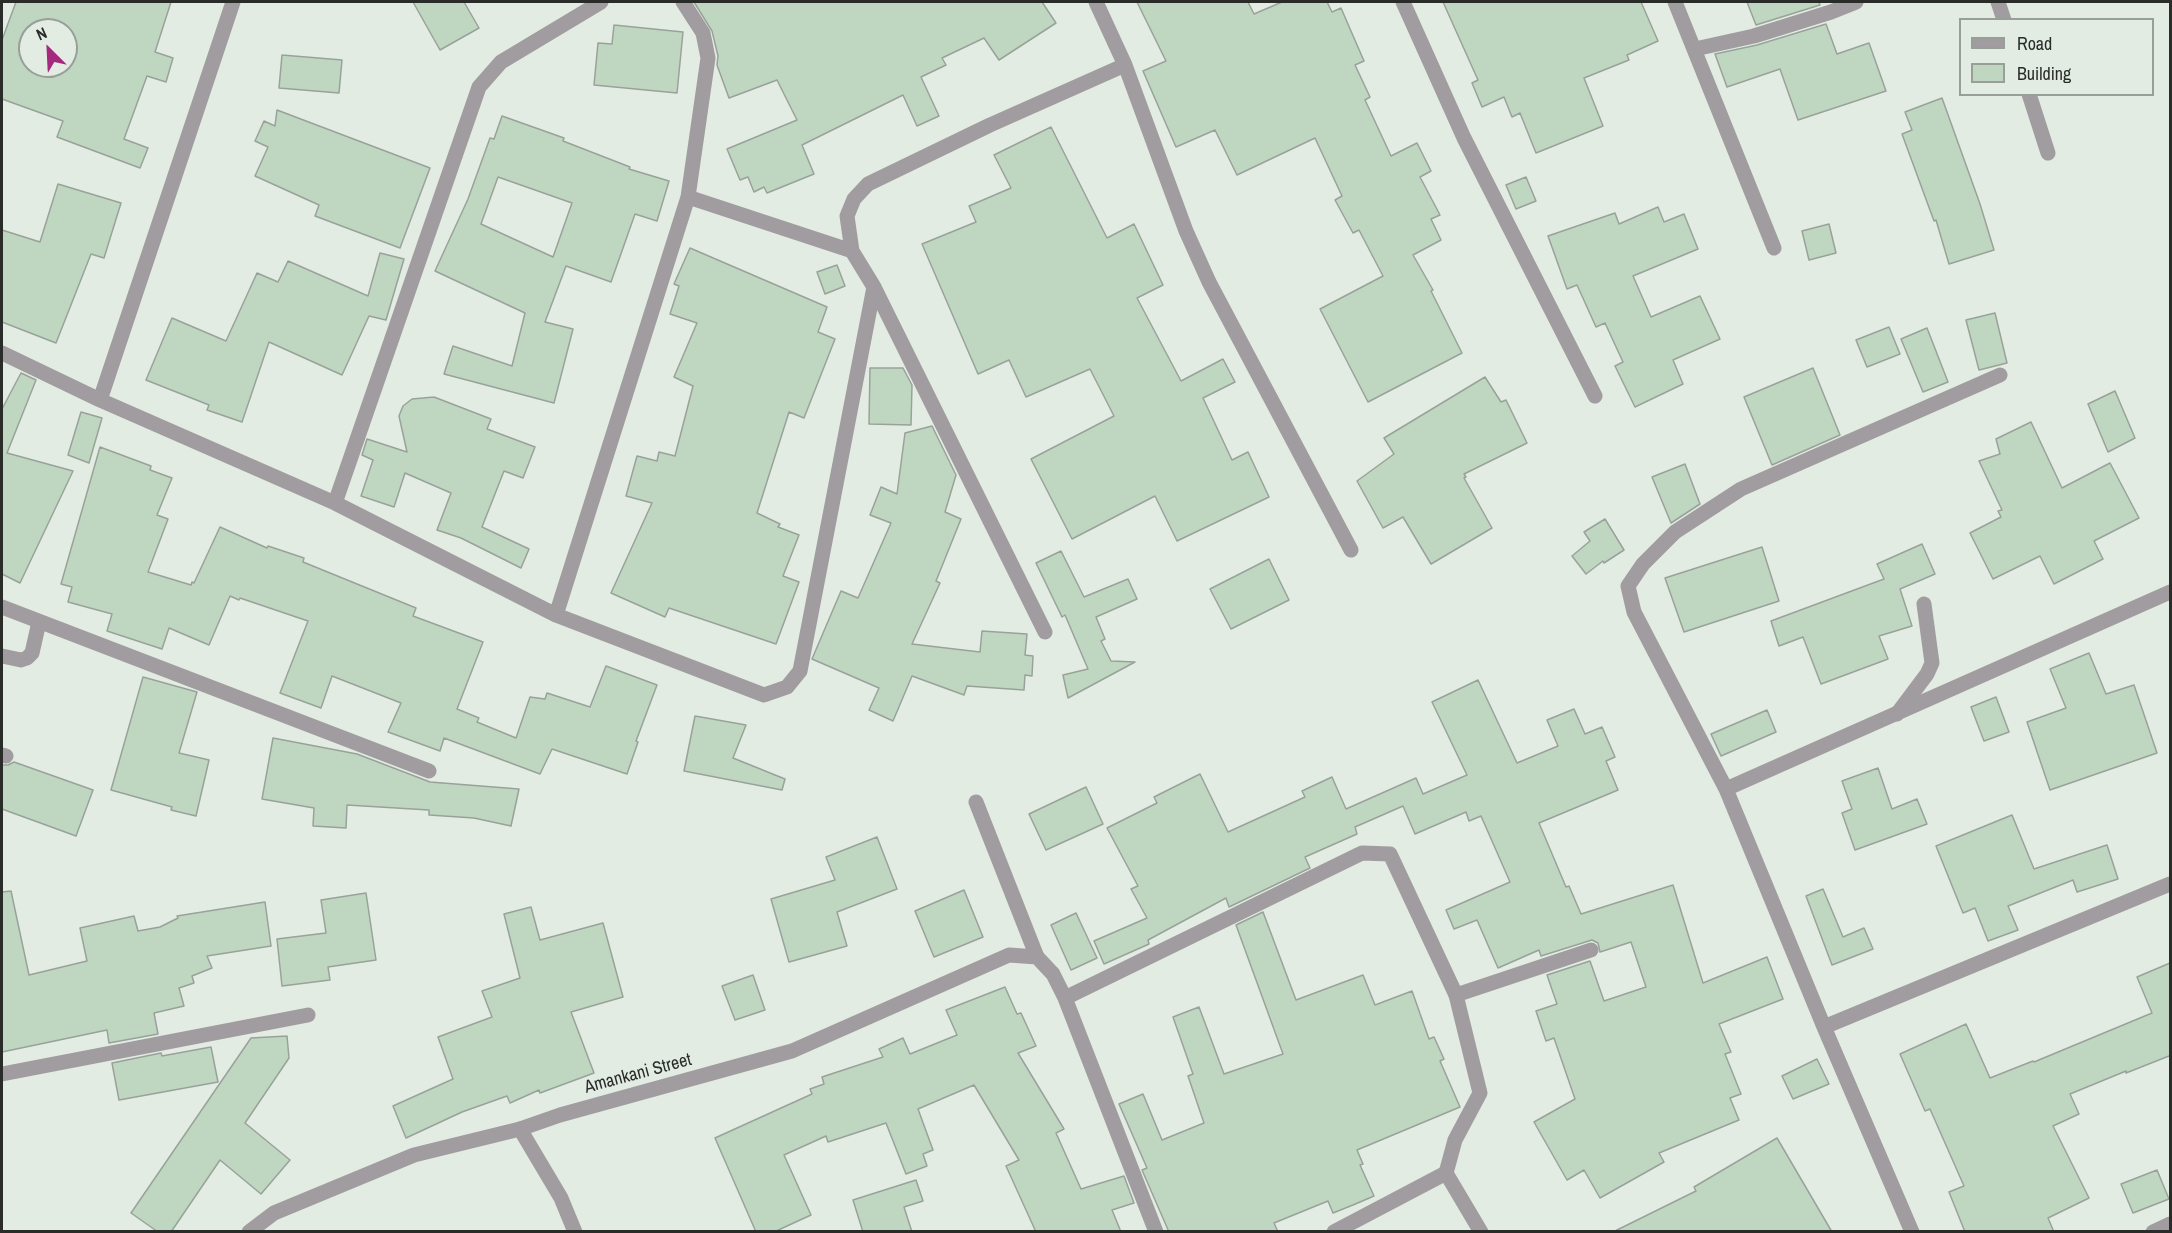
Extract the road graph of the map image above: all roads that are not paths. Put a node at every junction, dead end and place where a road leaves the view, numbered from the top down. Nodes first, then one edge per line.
1 (233, 2) edge
2 (601, 2) edge
3 (683, 2) edge
4 (1096, 2) edge
5 (1403, 2) edge
6 (1676, 2) edge
7 (1856, 2) edge
8 (1998, 2) edge
9 (2003, 18) edge
10 (1695, 48) junction
11 (1125, 65) junction
12 (2030, 96) edge
13 (2049, 153) dead end
14 (688, 197) junction
15 (1774, 248) dead end
16 (852, 251) junction
17 (874, 287) junction
18 (2, 353) edge
19 (2000, 375) dead end
20 (1595, 396) dead end
21 (100, 400) junction
22 (335, 503) junction
23 (1351, 549) dead end
24 (2170, 592) edge
25 (1924, 604) dead end
26 (2, 607) edge
27 (556, 615) junction
28 (39, 622) junction
29 (1045, 632) dead end
30 (2, 656) edge
31 (1897, 714) junction
32 (429, 771) dead end
33 (1726, 789) junction
34 (976, 802) dead end
35 (2170, 884) edge
36 (1591, 950) dead end
37 (1037, 957) junction
38 (1455, 995) junction
39 (1065, 998) junction
40 (308, 1015) dead end
41 (1824, 1027) junction
42 (2, 1074) edge
43 (520, 1129) junction
44 (1446, 1173) junction
45 (2170, 1224) edge
46 (249, 1232) edge
47 (575, 1232) edge
48 (1156, 1232) edge
49 (1334, 1232) edge
50 (1481, 1232) edge
51 (1912, 1232) edge
52 (2153, 1232) edge

1 - 21 street
2 - 22 street
3 - 14 street
4 - 11 street
5 - 20 street
6 - 10 street
7 - 10 street
8 - 9 street
10 - 15 street
11 - 16 street
11 - 23 street
12 - 13 street
14 - 16 street
14 - 27 street
16 - 17 street
17 - 27 street
17 - 29 street
18 - 21 street
19 - 33 street
21 - 22 street
22 - 27 street
24 - 31 street
25 - 31 street
26 - 28 street
28 - 30 street
28 - 32 street
31 - 33 street
33 - 41 street
34 - 37 street
35 - 41 street
36 - 38 street
37 - 39 street
37 - 43 street, Amankani Street
38 - 39 street
38 - 44 street
39 - 48 street
40 - 42 street
41 - 51 street
43 - 46 street, Amankani Street
43 - 47 street
44 - 49 street
44 - 50 street
45 - 52 street

